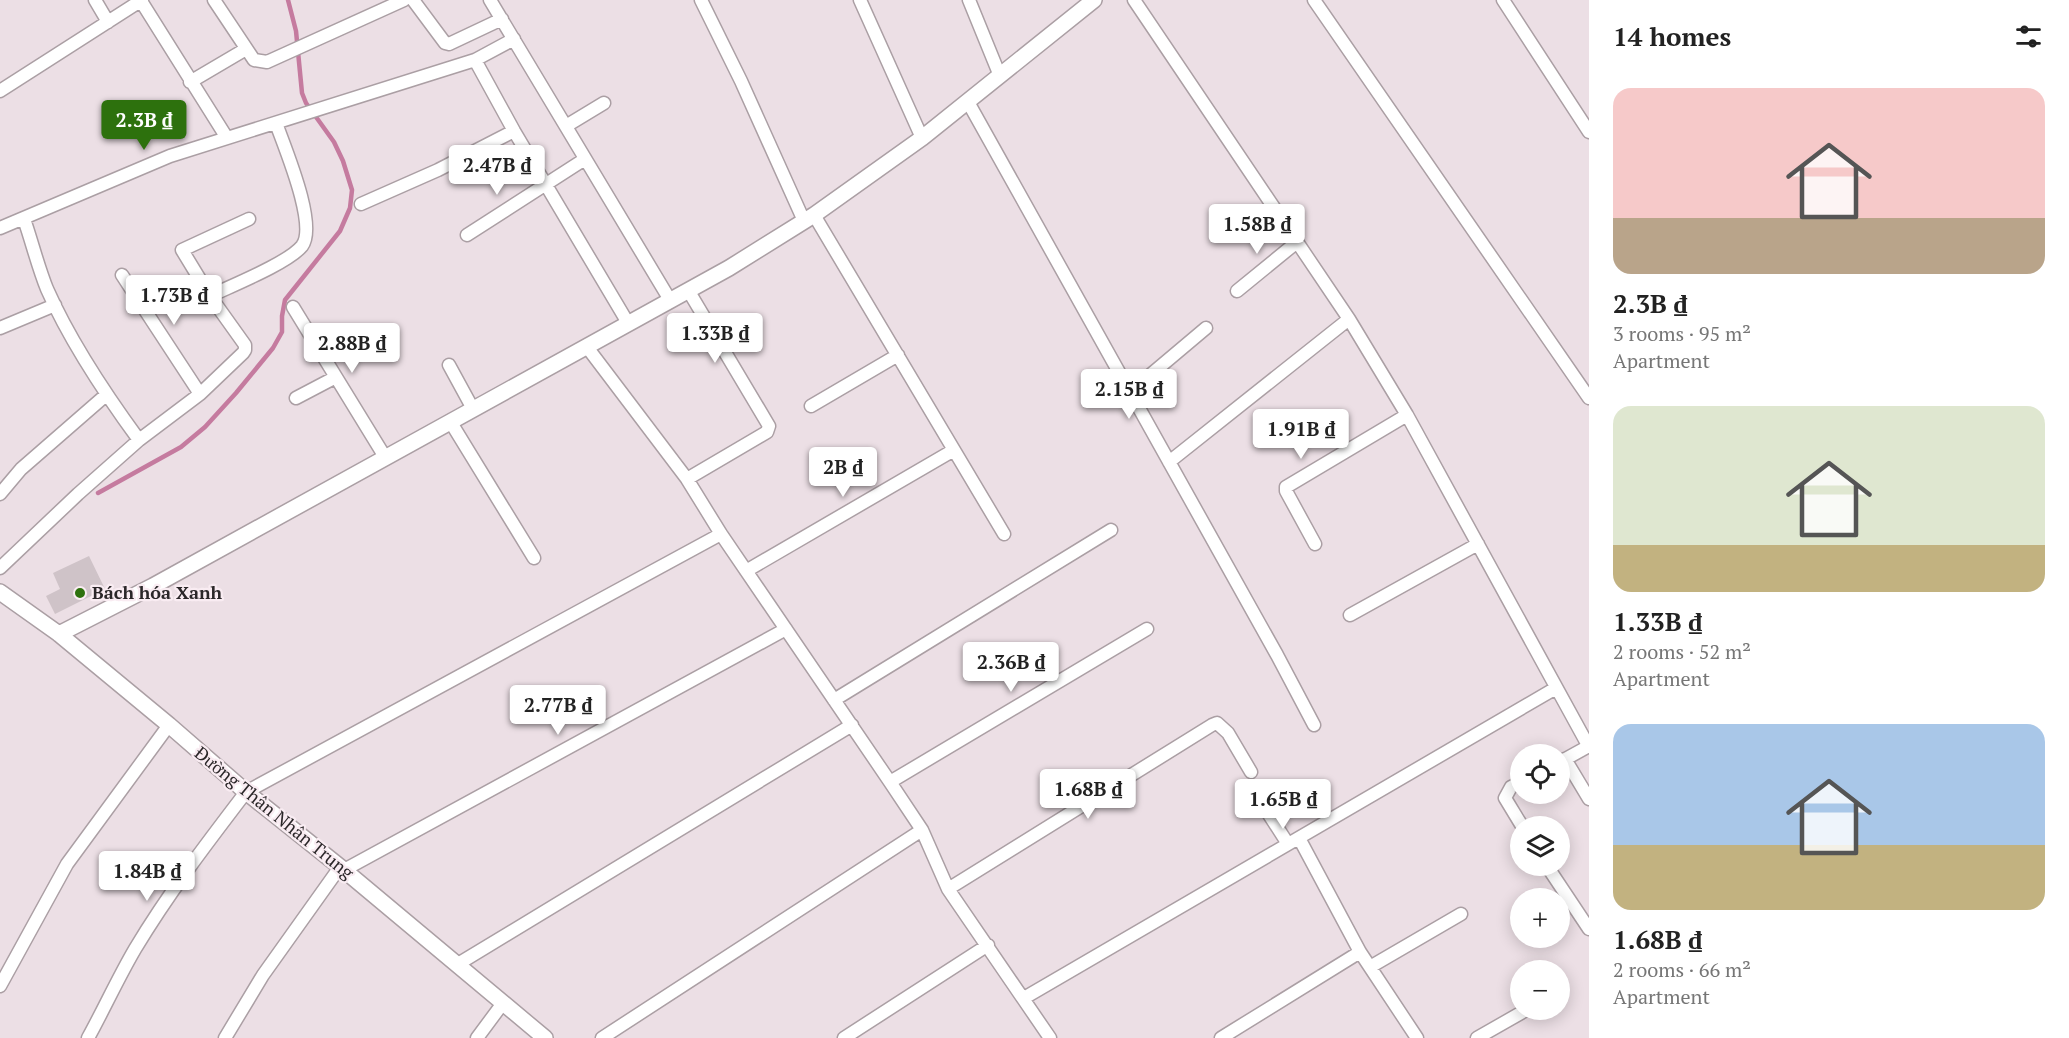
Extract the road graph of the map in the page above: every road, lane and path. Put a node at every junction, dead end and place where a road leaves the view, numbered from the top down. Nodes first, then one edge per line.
1 (95, 0) edge
2 (141, 0) edge
3 (214, 0) edge
4 (404, 0) edge
5 (413, 0) edge
6 (490, 0) edge
7 (701, 0) edge
8 (860, 0) edge
9 (969, 0) edge
10 (1134, 0) edge
11 (1314, 0) edge
12 (1503, 0) edge
13 (1088, 2) edge
14 (502, 19) junction
15 (108, 22) junction
16 (514, 39) junction
17 (246, 49) junction
18 (475, 60) junction
19 (1000, 76) junction
20 (190, 82) junction
21 (0, 91) edge
22 (968, 102) junction
23 (604, 103) dead end
24 (276, 123) junction
25 (566, 126) junction
26 (514, 131) junction
27 (1589, 132) edge
28 (227, 138) junction
29 (922, 138) junction
30 (585, 159) junction
31 (545, 183) junction
32 (361, 204) dead end
33 (809, 218) junction
34 (24, 219) junction
35 (249, 219) dead end
36 (0, 228) edge
37 (466, 235) dead end
38 (1297, 242) junction
39 (122, 275) dead end
40 (688, 290) junction
41 (1237, 291) dead end
42 (210, 296) junction
43 (670, 300) junction
44 (55, 305) junction
45 (293, 307) dead end
46 (1349, 318) junction
47 (628, 323) junction
48 (0, 328) edge
49 (1206, 328) dead end
50 (587, 347) junction
51 (898, 355) junction
52 (449, 365) dead end
53 (336, 377) junction
54 (1130, 392) junction
55 (200, 393) junction
56 (106, 395) junction
57 (296, 398) dead end
58 (1589, 398) edge
59 (811, 406) dead end
60 (473, 409) junction
61 (1407, 415) junction
62 (450, 421) junction
63 (139, 440) junction
64 (954, 450) junction
65 (385, 457) junction
66 (1169, 462) junction
67 (687, 479) junction
68 (0, 494) edge
69 (1111, 530) dead end
70 (721, 534) junction
71 (1004, 534) dead end
72 (1316, 544) dead end
73 (1478, 544) junction
74 (534, 558) dead end
75 (0, 568) edge
76 (746, 571) junction
77 (0, 591) edge
78 (1350, 615) dead end
79 (786, 629) junction
80 (1147, 629) dead end
81 (59, 634) junction
82 (1556, 688) junction
83 (834, 700) junction
84 (170, 725) junction
85 (852, 725) junction
86 (1314, 725) dead end
87 (1589, 746) edge
88 (1570, 756) edge
89 (1570, 770) edge
90 (1251, 772) dead end
91 (890, 782) junction
92 (1252, 788) dead end
93 (1510, 789) edge
94 (246, 792) junction
95 (1589, 798) edge
96 (1516, 816) edge
97 (922, 830) junction
98 (1299, 838) junction
99 (1288, 844) junction
100 (342, 868) junction
101 (1554, 876) edge
102 (948, 889) junction
103 (1461, 914) dead end
104 (1589, 930) edge
105 (988, 945) junction
106 (1360, 952) junction
107 (458, 964) junction
108 (1370, 967) junction
109 (0, 986) edge
110 (1024, 998) junction
111 (504, 1003) junction
112 (1510, 1019) edge
113 (88, 1038) edge
114 (225, 1038) edge
115 (477, 1038) edge
116 (545, 1038) edge
117 (602, 1038) edge
118 (844, 1038) edge
119 (1050, 1038) edge
120 (1221, 1038) edge
121 (1417, 1038) edge
122 (1477, 1038) edge

1 - 15 street
2 - 15 street
2 - 20 street
3 - 17 street
4 - 17 street
5 - 14 street
6 - 14 street
7 - 33 street
8 - 29 street
9 - 19 street
10 - 38 street
11 - 58 street
12 - 27 street
13 - 19 street
14 - 16 street
15 - 21 street
16 - 18 street
16 - 25 street
17 - 20 street
18 - 24 street
18 - 26 street
19 - 22 street
20 - 28 street
22 - 29 street
22 - 54 street
23 - 25 street
24 - 28 street
24 - 42 street
25 - 30 street
26 - 31 street
26 - 32 street
28 - 34 street
29 - 33 street
30 - 31 street
30 - 43 street
31 - 37 street
31 - 47 street
33 - 40 street
33 - 51 street
34 - 36 street
34 - 44 street
35 - 42 street
38 - 41 street
38 - 46 street
39 - 55 street
40 - 43 street
40 - 67 street
42 - 55 street
43 - 47 street
44 - 48 street
44 - 56 street
45 - 53 street
46 - 61 street
46 - 66 street
47 - 50 street
49 - 54 street
50 - 60 street
50 - 67 street
51 - 59 street
51 - 64 street
52 - 60 street
53 - 57 street
53 - 65 street
54 - 66 street
55 - 63 street
56 - 63 street
56 - 68 street
60 - 62 street
61 - 72 street
61 - 73 street
62 - 65 street
62 - 74 street
63 - 75 street
64 - 71 street
64 - 76 street
65 - 81 street
66 - 86 street
67 - 70 street
69 - 83 street
70 - 76 street
70 - 94 street
73 - 78 street
73 - 82 street
76 - 79 street
77 - 81 street, Đường Thân Nhân Trung
79 - 83 street
79 - 100 street
80 - 91 street
81 - 84 street, Đường Thân Nhân Trung
82 - 87 street
82 - 98 street
83 - 85 street
84 - 94 street, Đường Thân Nhân Trung
84 - 109 street
85 - 91 street
85 - 107 street
87 - 88 street
89 - 95 street
90 - 102 street
91 - 97 street
92 - 99 street
93 - 96 street
94 - 100 street, Đường Thân Nhân Trung
94 - 113 street
97 - 102 street
97 - 117 street
98 - 99 street
98 - 106 street
99 - 110 street
100 - 107 street, Đường Thân Nhân Trung
100 - 114 street
101 - 104 street
102 - 105 street
103 - 108 street
105 - 110 street
105 - 118 street
106 - 108 street
106 - 120 street
107 - 111 street, Đường Thân Nhân Trung
108 - 121 street
110 - 119 street
111 - 115 street
111 - 116 street, Đường Thân Nhân Trung
112 - 122 street

